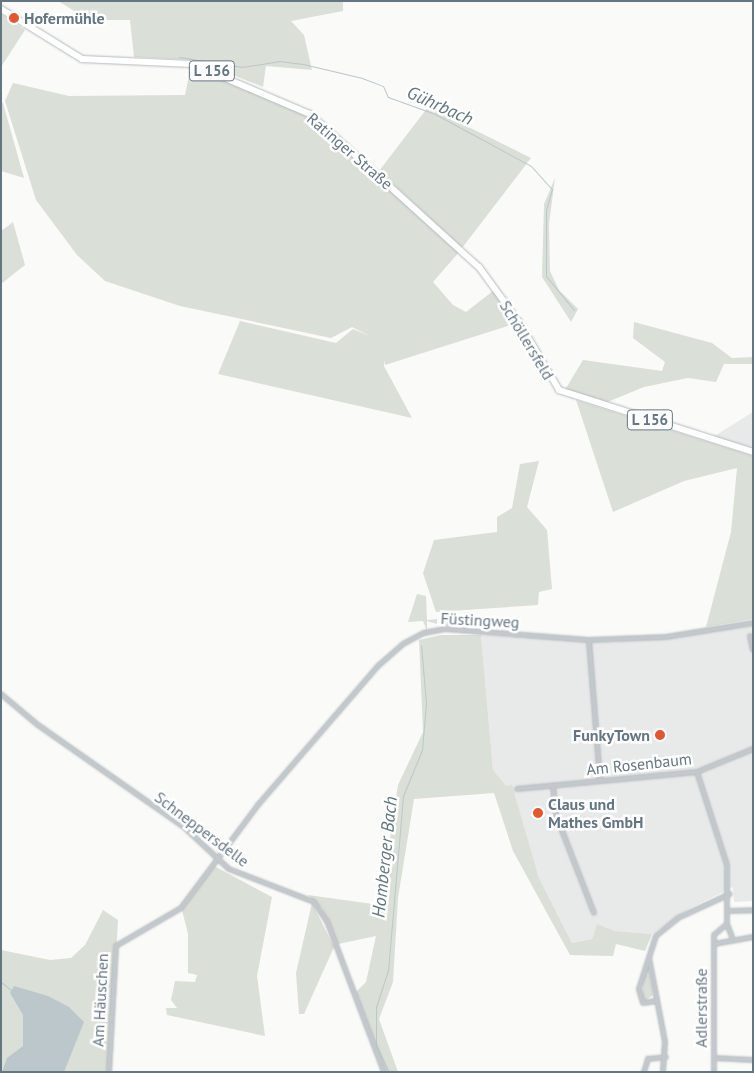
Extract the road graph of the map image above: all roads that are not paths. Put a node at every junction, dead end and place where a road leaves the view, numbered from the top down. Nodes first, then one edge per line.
1 (1, 10) edge
2 (461, 250) joint
3 (753, 452) edge
4 (753, 623) edge
5 (750, 636) dead end
6 (589, 640) junction
7 (753, 650) edge
8 (1, 694) edge
9 (753, 749) edge
10 (697, 772) junction
11 (600, 781) junction
12 (553, 786) junction
13 (517, 789) dead end
14 (218, 860) junction
15 (730, 894) junction
16 (753, 910) edge
17 (730, 911) junction
18 (594, 913) dead end
19 (727, 924) junction
20 (753, 937) edge
21 (732, 938) junction
22 (714, 944) junction
23 (649, 955) junction
24 (657, 1002) junction
25 (666, 1057) junction
26 (714, 1058) junction
27 (753, 1060) edge
28 (110, 1072) edge
29 (384, 1072) edge
30 (644, 1072) edge
31 (662, 1072) edge
32 (714, 1072) edge

1 - 2 main road, Ratinger Straße / L 156
2 - 3 main road, Schöllersfeld / L 156
4 - 6 street, Füstingweg
5 - 7 street
6 - 11 street
6 - 14 street, Füstingweg
8 - 14 street, Schneppersdelle
9 - 10 street, Am Rosenbaum
10 - 11 street, Am Rosenbaum
10 - 15 street
11 - 12 street, Am Rosenbaum
12 - 13 street, Am Rosenbaum
12 - 18 street
14 - 28 street, Am Häuschen
14 - 29 street, Schneppersdelle
15 - 17 street
15 - 23 street
16 - 17 street
17 - 19 street
19 - 21 street
19 - 22 street, Adlerstraße
20 - 21 street
21 - 22 street
22 - 26 street, Adlerstraße
23 - 24 street
23 - 24 street
24 - 25 street
25 - 30 street
25 - 31 street
26 - 27 street
26 - 32 street, Adlerstraße

